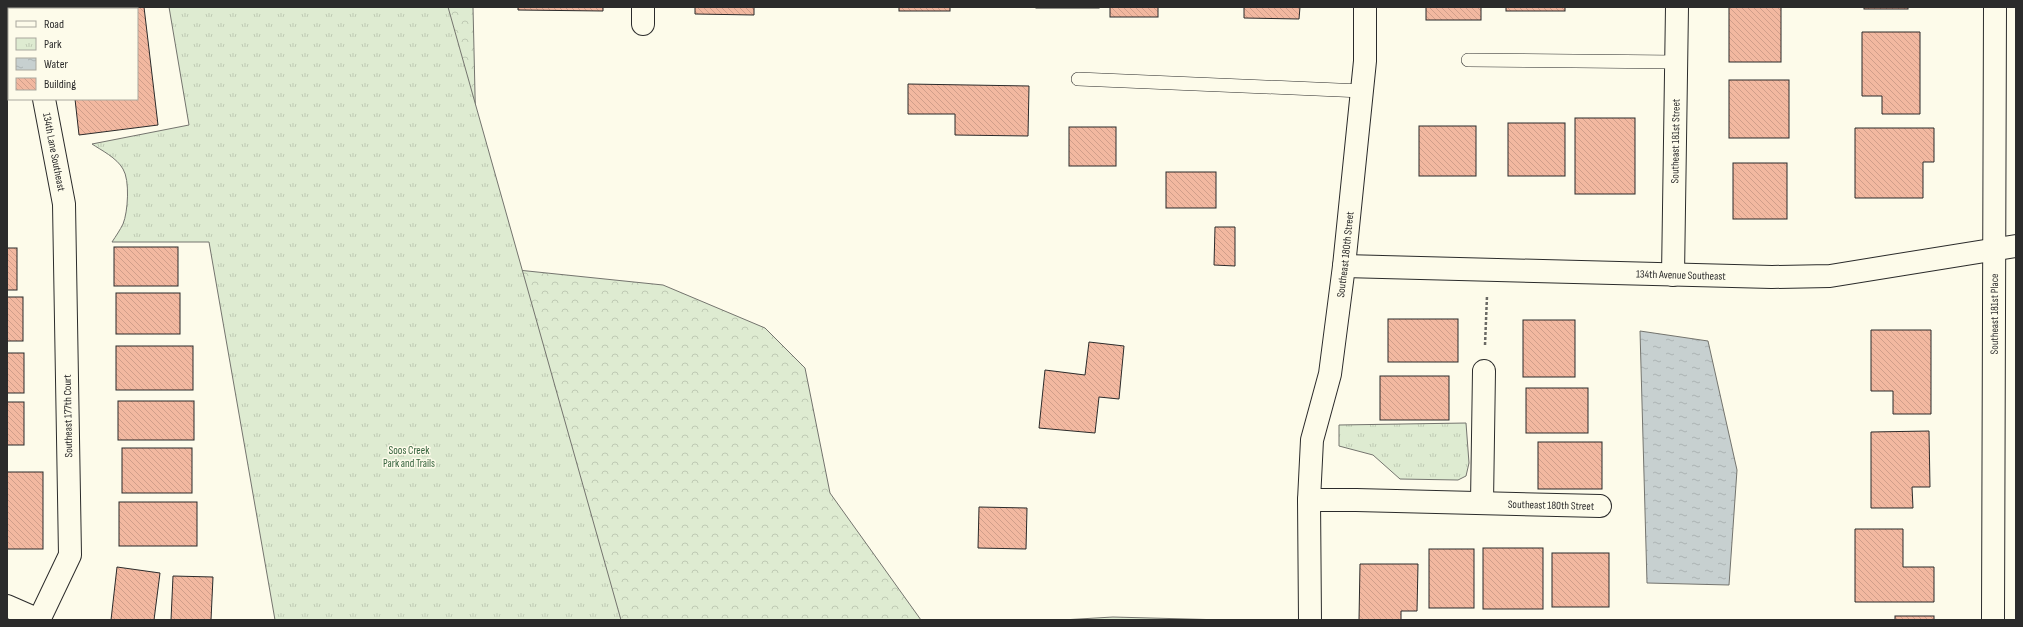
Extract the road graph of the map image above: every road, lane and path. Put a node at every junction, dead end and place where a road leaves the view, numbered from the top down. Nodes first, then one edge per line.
1 (1365, 7) edge
2 (1676, 7) edge
3 (1995, 7) edge
4 (1468, 60) dead end
5 (1676, 62) junction
6 (1078, 79) dead end
7 (1362, 91) junction
8 (44, 100) edge
9 (64, 204) joint
10 (2016, 246) edge
11 (1994, 249) junction
12 (1344, 266) junction
13 (1488, 271) junction
14 (1674, 275) junction
15 (1484, 371) joint
16 (1309, 500) junction
17 (1482, 502) junction
18 (1600, 506) dead end
19 (7, 606) edge
20 (39, 620) edge
21 (1310, 620) edge
22 (1993, 620) edge

1 - 7 street, Southeast 180th Street
2 - 5 street, Southeast 181st Street
3 - 11 street, Southeast 181st Place
4 - 5 lane
5 - 14 street, Southeast 181st Street
6 - 7 lane
7 - 12 street, Southeast 180th Street
8 - 9 street, 134th Lane Southeast
9 - 20 street, Southeast 177th Court
10 - 11 street, 134th Avenue Southeast
11 - 14 street, 134th Avenue Southeast
11 - 22 street, Southeast 181st Place
12 - 13 street, 134th Avenue Southeast
12 - 16 street, Southeast 180th Street
13 - 14 street, 134th Avenue Southeast
13 - 15 path
15 - 17 street
16 - 17 street, Southeast 180th Street
16 - 21 street, Southeast 180th Street
17 - 18 street, Southeast 180th Street
19 - 20 street

